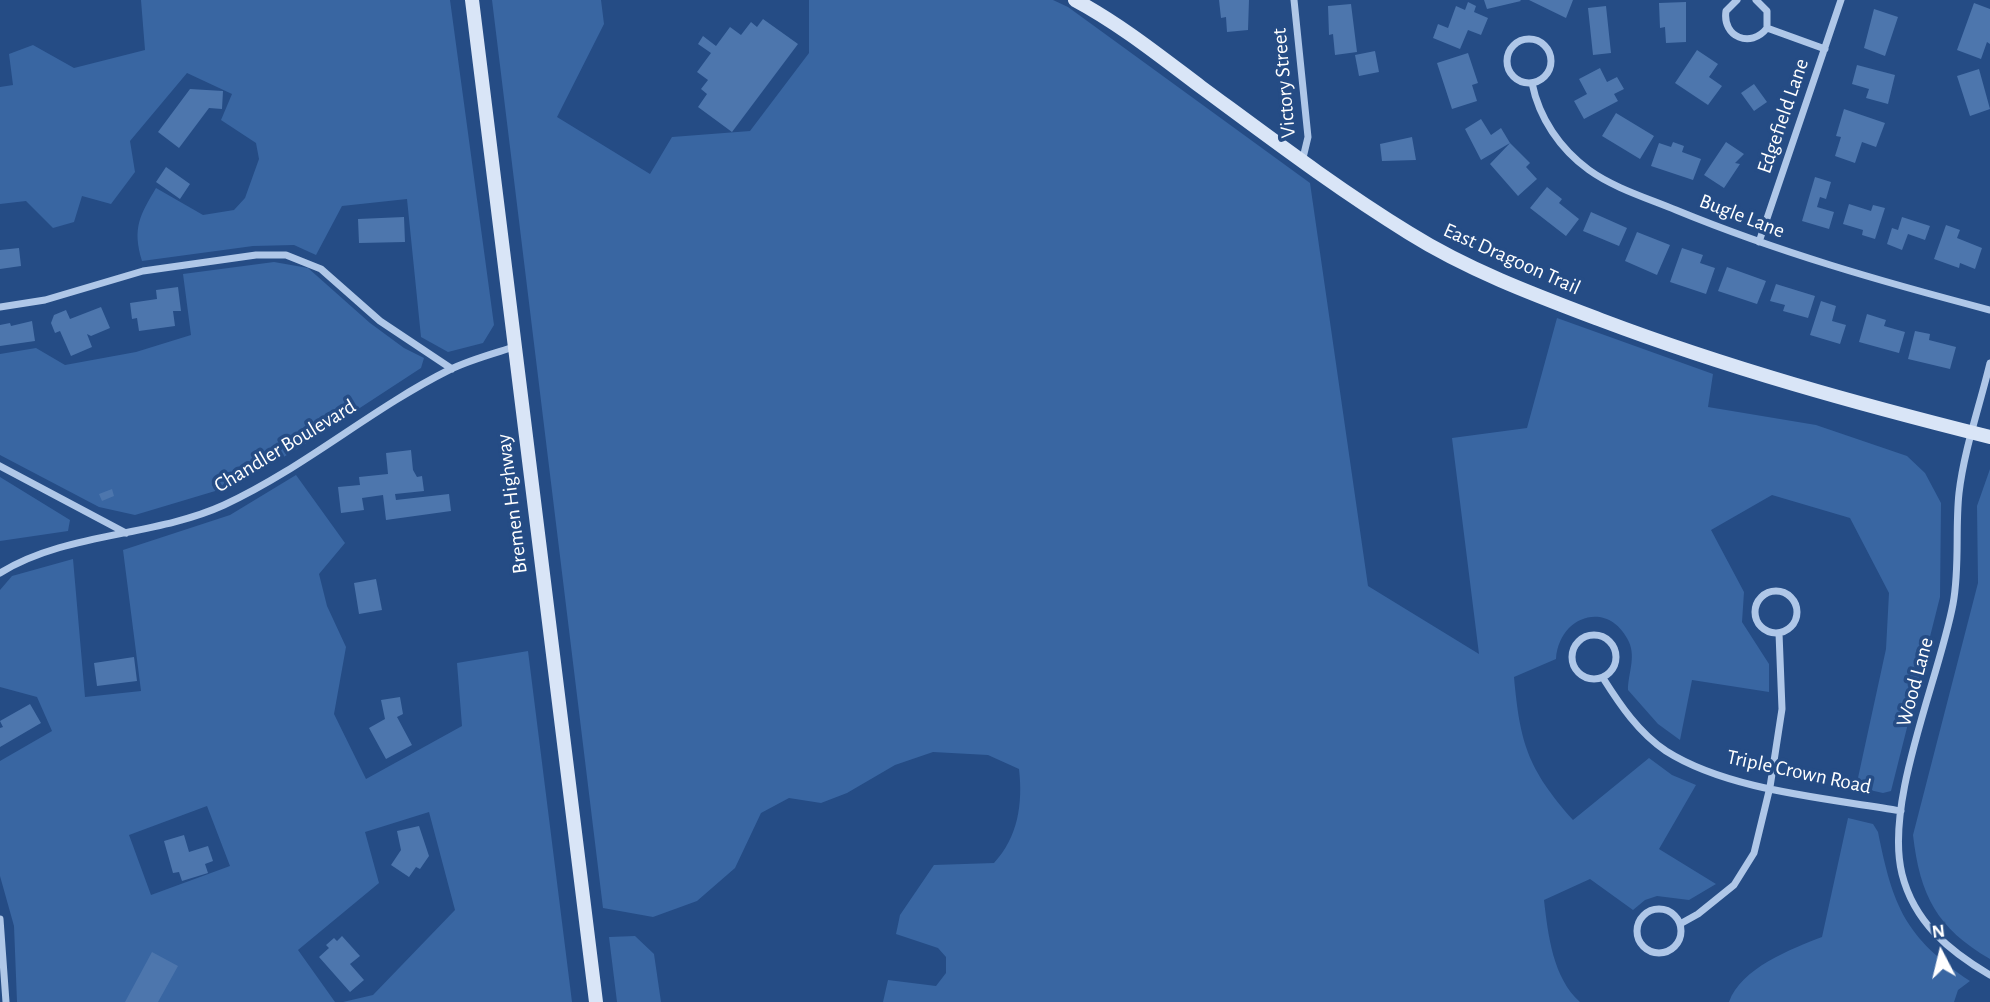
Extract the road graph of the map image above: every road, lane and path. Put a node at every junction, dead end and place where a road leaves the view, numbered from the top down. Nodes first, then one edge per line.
1 (472, 0) edge
2 (1075, 0) edge
3 (1294, 0) edge
4 (1737, 0) edge
5 (1756, 0) edge
6 (1841, 0) edge
7 (1767, 28) junction
8 (1825, 49) junction
9 (1532, 83) junction
10 (1302, 162) junction
11 (1759, 242) junction
12 (0, 307) edge
13 (1990, 310) edge
14 (514, 347) junction
15 (1990, 363) edge
16 (452, 369) junction
17 (1973, 433) junction
18 (1990, 437) edge
19 (0, 466) edge
20 (127, 533) junction
21 (0, 573) edge
22 (1779, 634) junction
23 (1603, 678) junction
24 (1770, 787) junction
25 (1901, 811) junction
26 (0, 919) edge
27 (1680, 924) junction
28 (1990, 975) edge
29 (6, 1002) edge
30 (596, 1002) edge

1 - 14 street, Bremen Highway
2 - 10 street, East Dragoon Trail
3 - 10 street, Victory Street
4 - 7 street
5 - 7 street
6 - 8 street, Edgefield Lane
7 - 8 street
8 - 11 street, Edgefield Lane
9 - 9 street, Bugle Lane
9 - 11 street, Bugle Lane
10 - 17 street, East Dragoon Trail
11 - 13 street, Bugle Lane
12 - 16 street
14 - 16 street, Chandler Boulevard
14 - 30 street, Bremen Highway
15 - 17 street, Wood Lane
16 - 20 street, Chandler Boulevard
17 - 18 street, East Dragoon Trail
17 - 25 street, Wood Lane
19 - 20 street
20 - 21 street, Chandler Boulevard
22 - 22 street
22 - 24 street
23 - 23 street
23 - 24 street, Triple Crown Road
24 - 25 street, Triple Crown Road
24 - 27 street
25 - 28 street, Wood Lane
26 - 29 street
27 - 27 street

